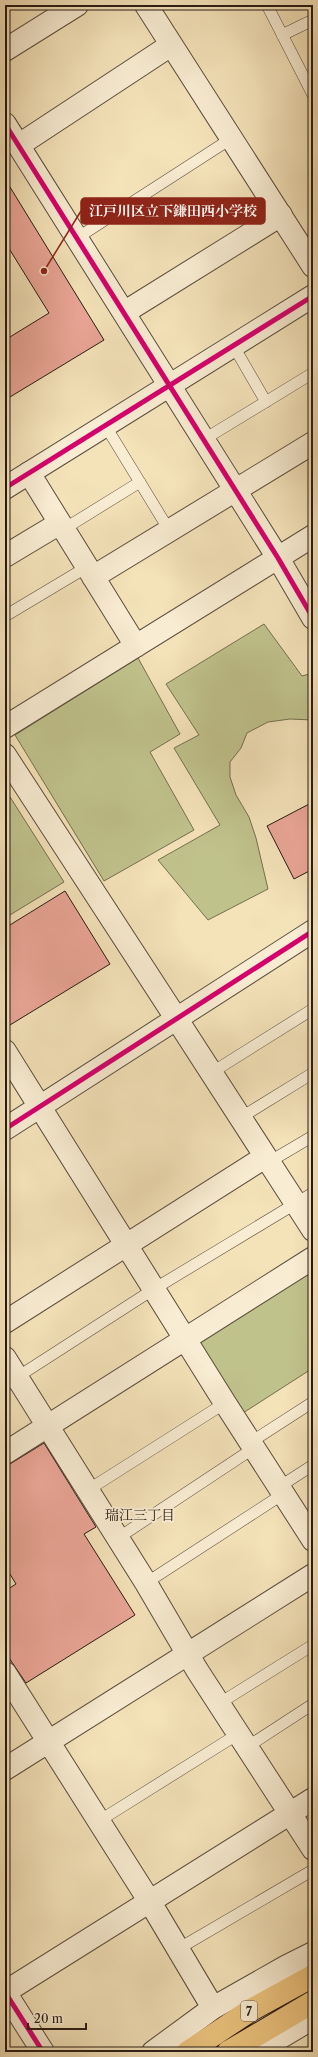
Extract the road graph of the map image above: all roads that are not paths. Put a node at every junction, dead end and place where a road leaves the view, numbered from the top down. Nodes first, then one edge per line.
1 (77, 5) edge
2 (146, 5) edge
3 (267, 5) edge
4 (313, 20) edge
5 (282, 35) junction
6 (171, 45) junction
7 (5, 50) edge
8 (310, 84) edge
9 (313, 95) edge
10 (5, 124) edge
11 (232, 138) junction
12 (18, 145) junction
13 (281, 214) junction
14 (77, 238) junction
15 (313, 266) edge
16 (313, 296) edge
17 (125, 312) junction
18 (233, 345) junction
19 (313, 373) edge
20 (169, 385) junction
21 (266, 402) junction
22 (106, 425) junction
23 (203, 440) junction
24 (313, 442) edge
25 (29, 473) junction
26 (140, 482) junction
27 (5, 488) edge
28 (235, 490) junction
29 (62, 526) junction
30 (169, 530) junction
31 (313, 536) edge
32 (5, 556) edge
33 (278, 558) junction
34 (90, 572) junction
35 (5, 616) edge
36 (313, 618) edge
37 (136, 646) junction
38 (5, 727) edge
39 (5, 755) edge
40 (313, 931) edge
41 (313, 1009) edge
42 (176, 1018) junction
43 (5, 1051) edge
44 (212, 1073) junction
45 (313, 1073) edge
46 (40, 1106) junction
47 (240, 1118) junction
48 (5, 1129) edge
49 (313, 1136) edge
50 (267, 1160) junction
51 (304, 1199) edge
52 (313, 1230) edge
53 (126, 1245) junction
54 (313, 1258) edge
55 (154, 1290) junction
56 (5, 1322) edge
57 (185, 1340) junction
58 (5, 1358) edge
59 (11, 1381) edge
60 (313, 1402) edge
61 (225, 1403) junction
62 (48, 1427) junction
63 (252, 1446) junction
64 (5, 1453) edge
65 (313, 1465) edge
66 (88, 1490) junction
67 (281, 1490) junction
68 (118, 1538) junction
69 (313, 1540) edge
70 (313, 1575) edge
71 (146, 1583) junction
72 (313, 1645) edge
73 (188, 1653) junction
74 (5, 1674) edge
75 (220, 1703) junction
76 (313, 1704) edge
77 (242, 1740) junction
78 (48, 1742) junction
79 (5, 1769) edge
80 (313, 1799) edge
81 (290, 1814) junction
82 (98, 1821) junction
83 (313, 1849) edge
84 (313, 1870) edge
85 (150, 1902) junction
86 (178, 1949) junction
87 (313, 1953) edge
88 (313, 1976) edge
89 (5, 1992) edge
90 (313, 2002) edge
91 (213, 2008) junction
92 (313, 2018) edge
93 (42, 2052) edge
94 (153, 2052) edge
95 (188, 2052) edge
96 (228, 2052) edge
97 (256, 2052) edge

1 - 7 street
2 - 6 street
3 - 5 lane
4 - 5 lane
5 - 8 lane
6 - 11 street
6 - 12 street
8 - 9 lane
10 - 12 street
11 - 13 street
11 - 14 lane
12 - 14 street
13 - 15 street
13 - 17 street
14 - 17 street
16 - 18 street
17 - 20 street
18 - 20 street
18 - 21 lane
19 - 21 lane
20 - 22 street
20 - 23 street
21 - 23 lane
22 - 25 street
22 - 26 lane
23 - 28 street
24 - 28 street
25 - 27 street
25 - 29 street
26 - 29 lane
26 - 30 lane
28 - 30 street
28 - 33 street
29 - 32 street
29 - 34 street
30 - 34 street
31 - 33 street
33 - 36 street
33 - 37 street
34 - 35 lane
34 - 37 street
37 - 38 street
39 - 42 street
40 - 42 street
41 - 44 lane
42 - 44 street
42 - 46 street
43 - 46 street
44 - 47 street
45 - 47 lane
46 - 48 street
46 - 53 street
47 - 50 street
49 - 50 lane
50 - 51 street
50 - 53 street
51 - 52 street
51 - 55 lane
53 - 55 street
53 - 56 street
54 - 57 street
55 - 57 street
55 - 59 lane
57 - 61 street
57 - 62 street
58 - 59 street
59 - 62 street
60 - 63 lane
61 - 63 street
61 - 66 lane
62 - 64 street
62 - 66 street
63 - 67 street
63 - 68 lane
65 - 67 lane
66 - 68 street
67 - 69 street
67 - 71 lane
68 - 71 street
70 - 73 street
71 - 73 street
72 - 75 lane
73 - 75 street
73 - 78 street
74 - 78 street
75 - 77 street
76 - 77 lane
77 - 81 street
77 - 82 lane
78 - 79 street
78 - 82 street
80 - 81 street
81 - 83 street
81 - 85 street
82 - 85 street
84 - 86 lane
85 - 86 street
85 - 89 street
86 - 91 street
87 - 91 street
88 - 95 highway, 7
89 - 93 street
90 - 96 highway, 7
91 - 94 street
92 - 97 street

